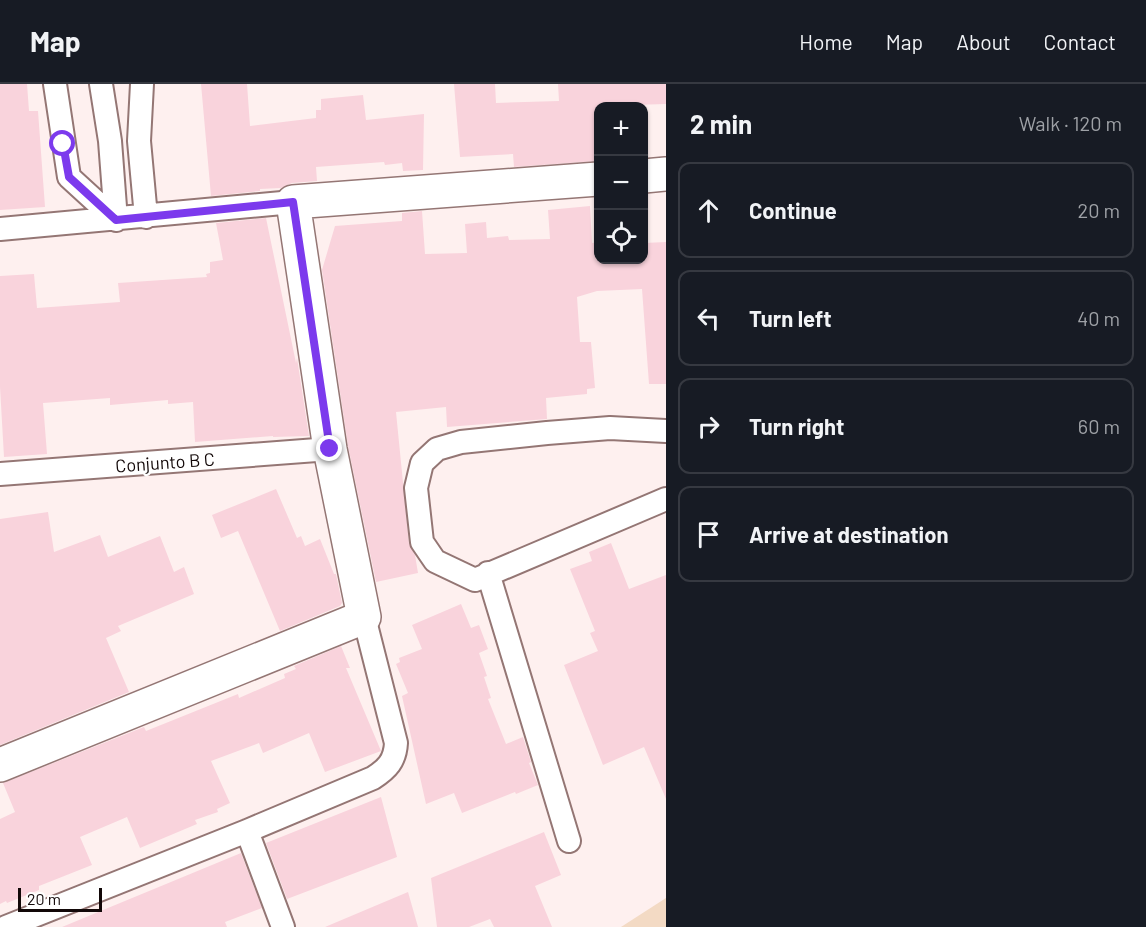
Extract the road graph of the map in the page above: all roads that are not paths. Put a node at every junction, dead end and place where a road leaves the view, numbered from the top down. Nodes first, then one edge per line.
1 (55, 84) edge
2 (101, 84) edge
3 (141, 84) edge
4 (666, 174) edge
5 (648, 176) edge
6 (594, 179) edge
7 (293, 202) junction
8 (146, 217) junction
9 (116, 220) junction
10 (0, 229) edge
11 (666, 431) edge
12 (330, 449) junction
13 (0, 474) edge
14 (666, 499) edge
15 (488, 573) junction
16 (364, 617) junction
17 (0, 765) edge
18 (247, 831) junction
19 (569, 841) dead end
20 (33, 921) edge
21 (6, 927) edge
22 (283, 927) edge

1 - 9 street
2 - 9 street
3 - 8 street
4 - 5 street
6 - 7 street
7 - 8 street
7 - 12 street
8 - 9 street
9 - 10 street
11 - 15 street
12 - 13 street, Conjunto B C
12 - 16 street
14 - 15 street
15 - 19 street
16 - 17 street
16 - 18 street
18 - 20 street
18 - 22 street
20 - 21 street

